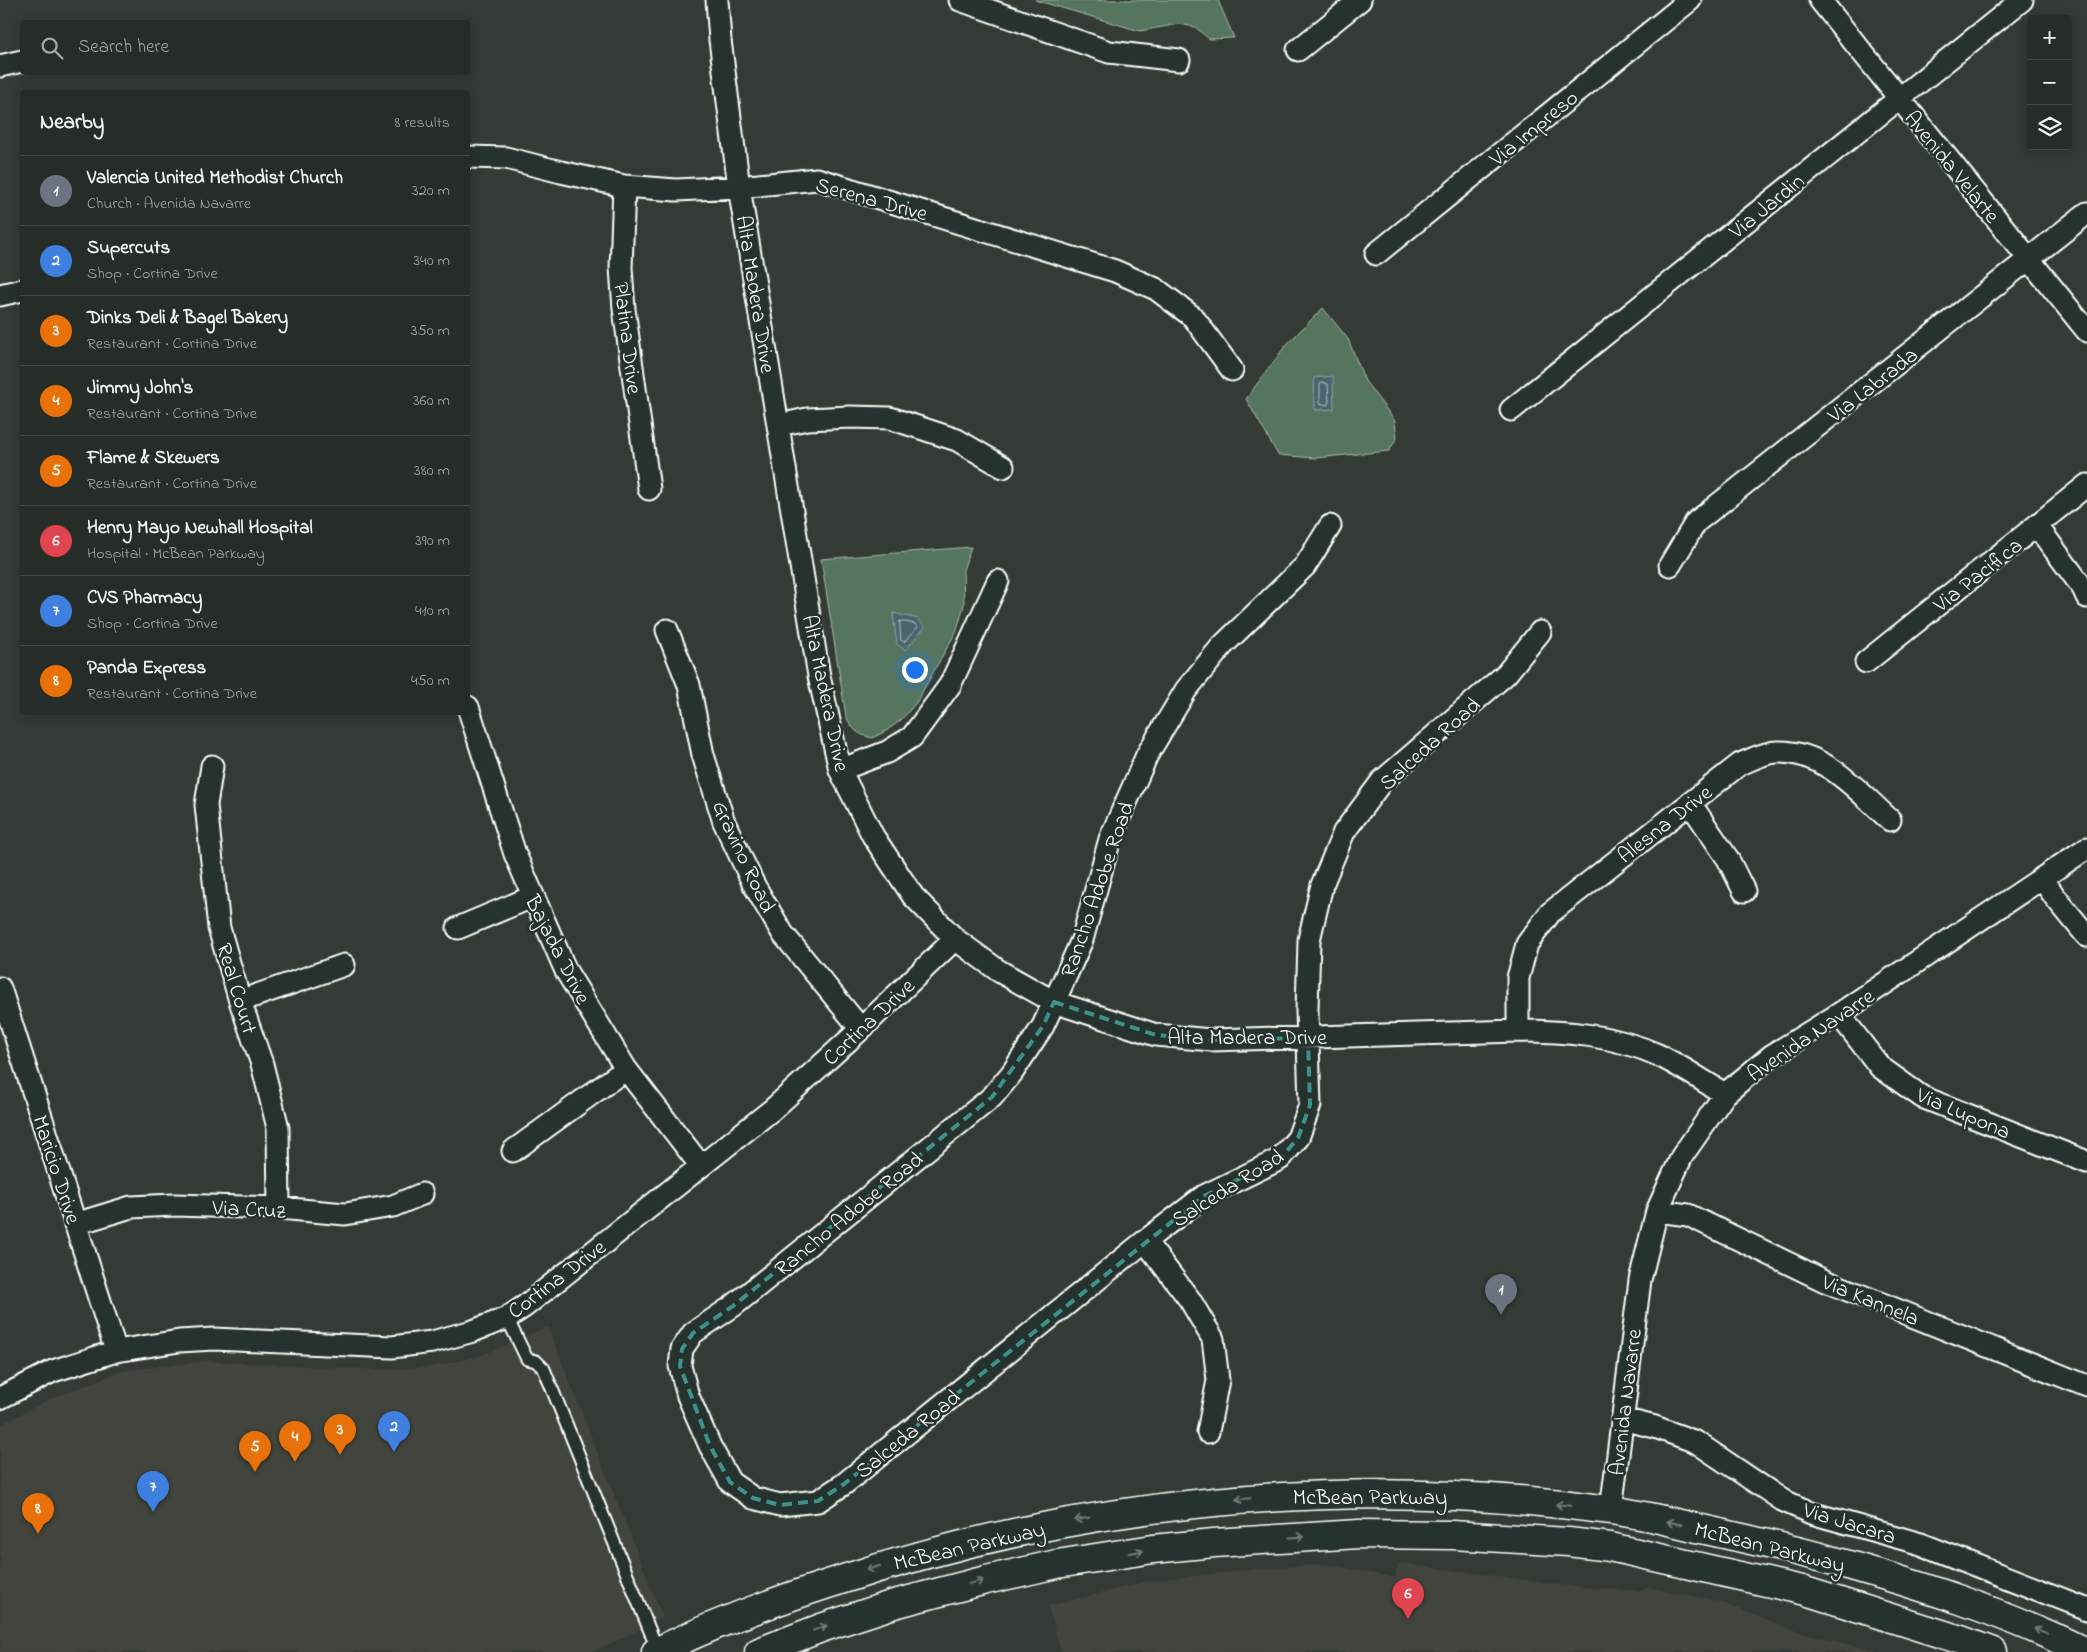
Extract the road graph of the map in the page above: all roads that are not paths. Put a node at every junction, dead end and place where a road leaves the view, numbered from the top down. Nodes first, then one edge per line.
1 (717, 0) edge
2 (960, 0) edge
3 (1360, 0) edge
4 (1690, 0) edge
5 (1820, 0) edge
6 (2022, 0) edge
7 (1298, 50) dead end
8 (1179, 60) dead end
9 (20, 61) edge
10 (0, 66) edge
11 (1899, 98) junction
12 (470, 157) edge
13 (624, 186) junction
14 (740, 187) junction
15 (2087, 213) edge
16 (1376, 254) dead end
17 (2029, 260) junction
18 (20, 290) edge
19 (0, 295) edge
20 (2087, 331) edge
21 (1232, 370) dead end
22 (1511, 410) dead end
23 (779, 425) junction
24 (1003, 467) dead end
25 (2087, 486) edge
26 (649, 489) dead end
27 (1330, 526) dead end
28 (2037, 526) junction
29 (1670, 565) dead end
30 (998, 582) dead end
31 (2087, 597) edge
32 (667, 630) dead end
33 (1540, 632) dead end
34 (1866, 662) dead end
35 (470, 713) edge
36 (212, 766) dead end
37 (840, 770) junction
38 (1690, 803) junction
39 (1890, 820) dead end
40 (2087, 848) edge
41 (2042, 878) junction
42 (1744, 891) dead end
43 (532, 897) junction
44 (458, 928) dead end
45 (2087, 936) edge
46 (956, 939) junction
47 (344, 965) dead end
48 (0, 988) edge
49 (240, 1001) junction
50 (1054, 1002) junction
51 (1839, 1014) junction
52 (861, 1029) junction
53 (1518, 1030) junction
54 (1308, 1038) junction
55 (626, 1069) junction
56 (1725, 1094) junction
57 (513, 1151) dead end
58 (2087, 1162) edge
59 (700, 1166) junction
60 (422, 1194) dead end
61 (279, 1208) junction
62 (1657, 1211) junction
63 (75, 1224) junction
64 (1145, 1241) junction
65 (507, 1318) junction
66 (116, 1351) junction
67 (2087, 1386) edge
68 (2, 1392) edge
69 (1622, 1419) junction
70 (1208, 1432) dead end
71 (710, 1446) joint
72 (1611, 1510) junction
73 (2087, 1609) edge
74 (657, 1651) edge
75 (758, 1652) edge
76 (1993, 1652) edge
77 (2085, 1652) edge

1 - 14 street, Alta Madera Drive
2 - 8 street
3 - 7 street
4 - 16 street, Via Impreso
5 - 11 street, Avenida Velarte
6 - 11 street, Via Jardin
9 - 10 street
11 - 17 street, Avenida Velarte
11 - 22 street, Via Jardin
12 - 13 street, Serena Drive
13 - 14 street, Serena Drive
13 - 26 street, Platina Drive
14 - 21 street, Serena Drive
14 - 23 street, Alta Madera Drive
15 - 17 street, Via Labrada
17 - 20 street, Avenida Velarte
17 - 29 street, Via Labrada
18 - 19 street
23 - 24 street
23 - 37 street, Alta Madera Drive
25 - 28 street, Via Pacifica
27 - 50 street, Rancho Adobe Road
28 - 31 street
28 - 34 street, Via Pacifica
30 - 37 street
32 - 52 street, Gravino Road
33 - 54 street, Salceda Road
35 - 43 street, Bajada Drive
36 - 49 street, Real Court
37 - 46 street, Alta Madera Drive
38 - 39 street, Alesna Drive
38 - 42 street
38 - 53 street, Alesna Drive
40 - 41 street, Avenida Navarre
41 - 45 street
41 - 51 street, Avenida Navarre
43 - 44 street
43 - 55 street, Bajada Drive
46 - 50 street, Alta Madera Drive
46 - 52 street, Cortina Drive
47 - 49 street
48 - 63 street, Maricio Drive
49 - 61 street, Real Court
50 - 54 street, Alta Madera Drive
50 - 71 street, Rancho Adobe Road
51 - 56 street, Avenida Navarre
51 - 58 street, Via Lupona
52 - 59 street, Cortina Drive
53 - 54 street, Alta Madera Drive
53 - 56 street, Alta Madera Drive
54 - 64 street, Salceda Road
55 - 57 street
55 - 59 street, Bajada Drive
56 - 62 street, Avenida Navarre
59 - 65 street, Cortina Drive
60 - 61 street, Via Cruz
61 - 63 street, Via Cruz
62 - 67 street, Via Kannela
62 - 69 street, Avenida Navarre
63 - 66 street, Maricio Drive
64 - 70 street
64 - 71 street, Salceda Road
65 - 66 street, Cortina Drive
65 - 74 lane
66 - 68 street, Cortina Drive
69 - 72 street, Avenida Navarre
69 - 73 street, Via Jacara
72 -> 74 main road, McBean Parkway
77 -> 72 main road, McBean Parkway
75 -> 76 main road, McBean Parkway

